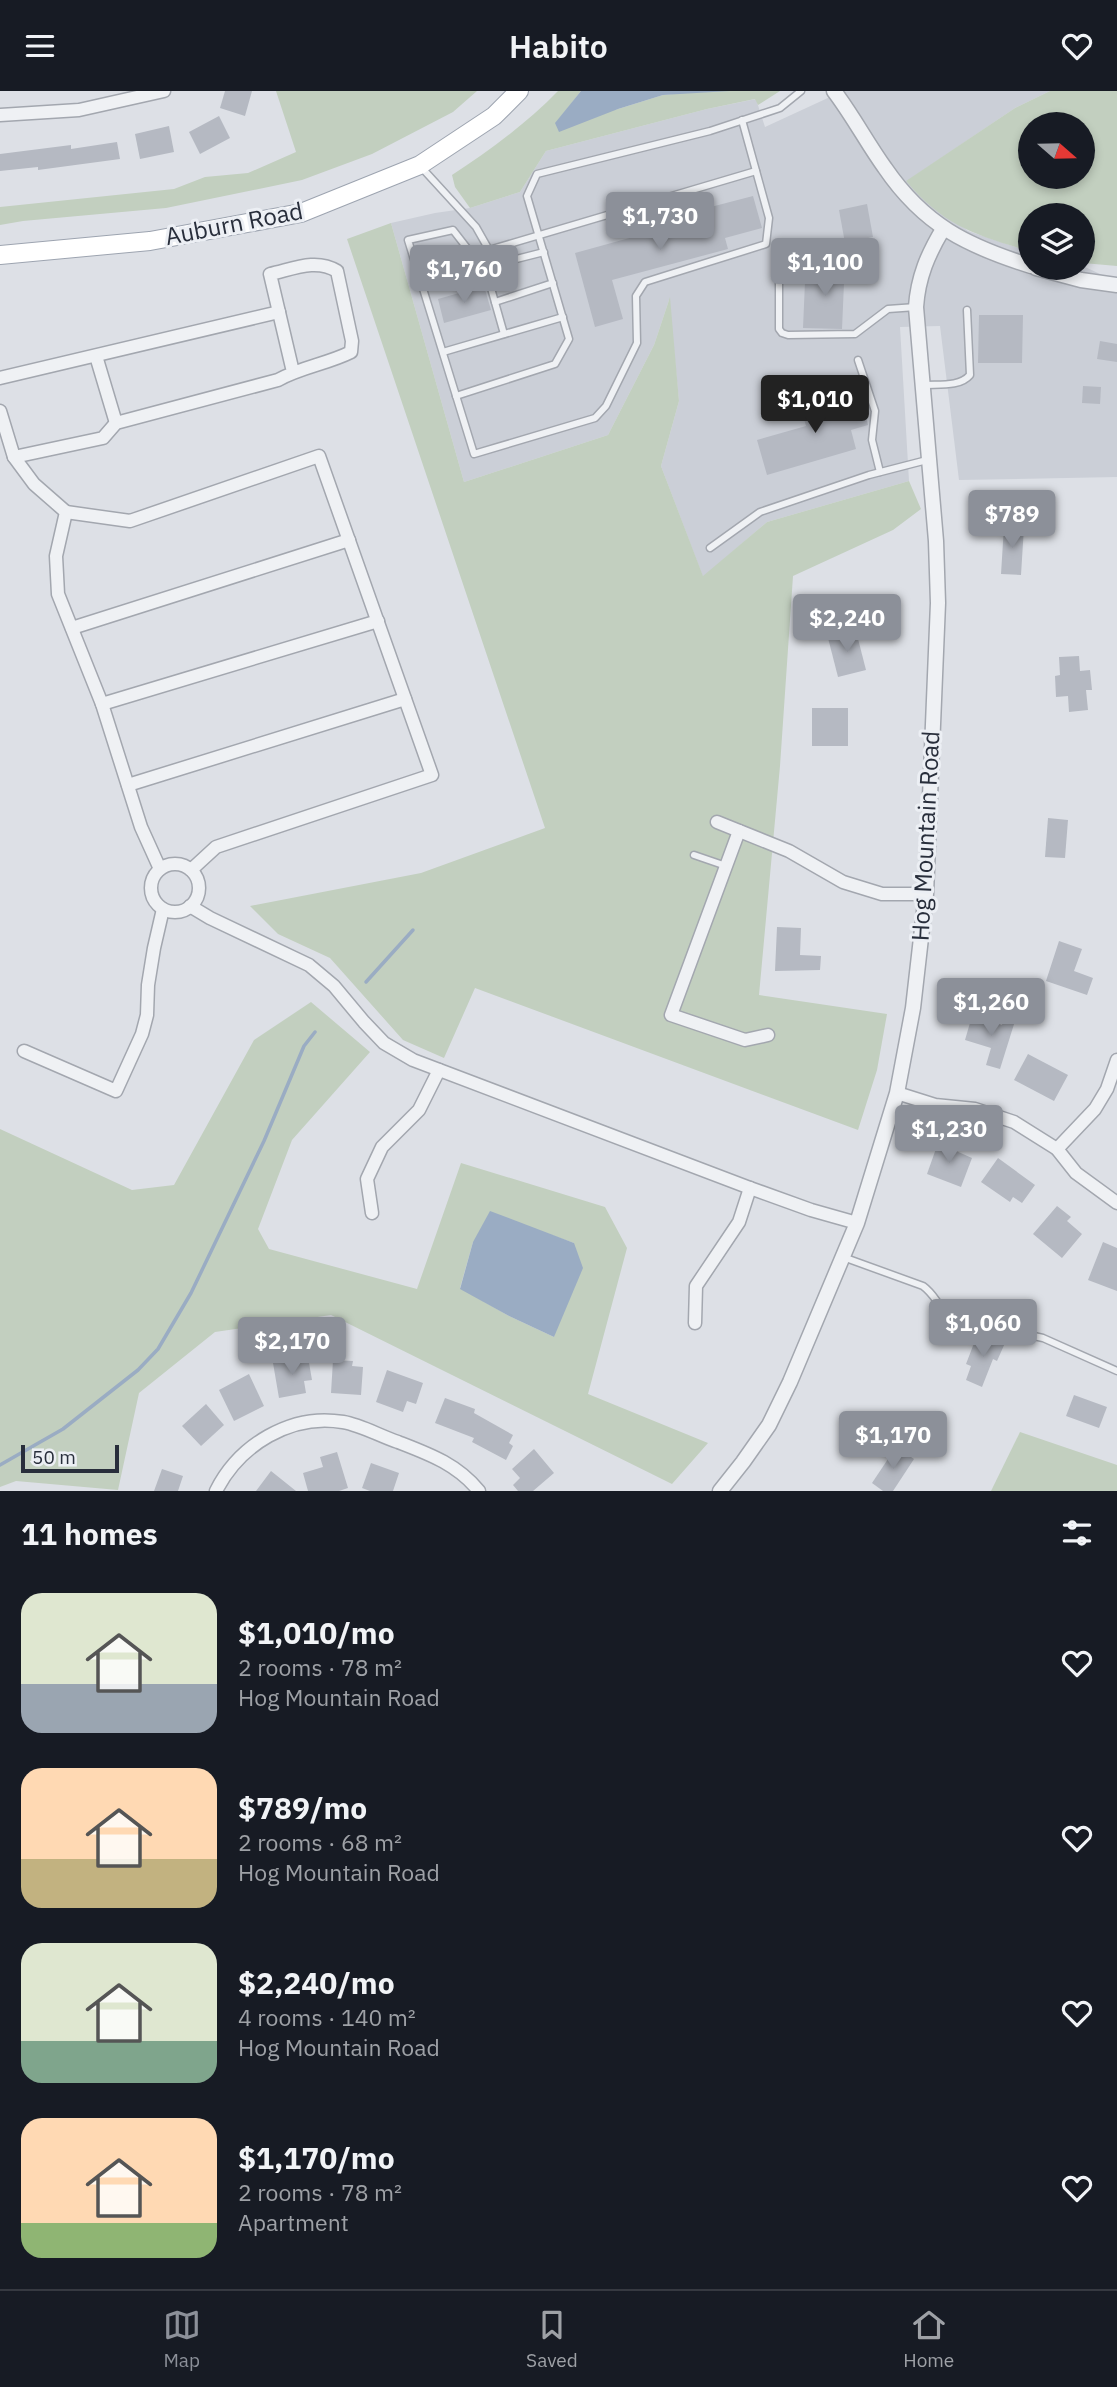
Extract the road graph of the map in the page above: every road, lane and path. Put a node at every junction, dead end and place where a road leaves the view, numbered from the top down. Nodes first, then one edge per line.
1 (164, 91) edge
2 (519, 91) edge
3 (801, 91) edge
4 (834, 91) edge
5 (0, 115) edge
6 (742, 120) junction
7 (420, 165) junction
8 (756, 171) junction
9 (943, 229) junction
10 (539, 236) junction
11 (485, 252) junction
12 (544, 252) junction
13 (0, 255) edge
14 (474, 257) junction
15 (1018, 261) edge
16 (485, 267) junction
17 (419, 277) junction
18 (779, 278) dead end
19 (1081, 280) edge
20 (553, 283) junction
21 (1117, 285) edge
22 (495, 302) junction
23 (916, 307) junction
24 (967, 310) dead end
25 (279, 312) junction
26 (563, 317) junction
27 (504, 334) junction
28 (443, 352) junction
29 (96, 356) junction
30 (858, 360) dead end
31 (293, 372) junction
32 (0, 378) edge
33 (922, 385) junction
34 (456, 397) junction
35 (0, 411) edge
36 (116, 423) junction
37 (14, 457) junction
38 (929, 460) junction
39 (880, 472) junction
40 (66, 512) junction
41 (349, 540) junction
42 (710, 548) dead end
43 (378, 621) junction
44 (72, 628) junction
45 (405, 699) junction
46 (102, 704) junction
47 (128, 785) junction
48 (717, 822) dead end
49 (739, 831) junction
50 (694, 855) dead end
51 (726, 866) junction
52 (160, 869) junction
53 (191, 870) junction
54 (926, 894) junction
55 (190, 906) junction
56 (163, 909) junction
57 (768, 1035) dead end
58 (24, 1051) dead end
59 (1117, 1060) edge
60 (439, 1070) junction
61 (897, 1093) junction
62 (1057, 1149) junction
63 (750, 1188) junction
64 (1117, 1203) edge
65 (372, 1213) dead end
66 (857, 1223) junction
67 (843, 1257) junction
68 (695, 1323) dead end
69 (1117, 1371) edge
70 (216, 1491) edge
71 (479, 1491) edge
72 (720, 1491) edge

1 - 5 street
2 - 7 main road, Auburn Road
3 - 6 lane
4 - 9 street
6 - 8 lane
6 - 10 lane
7 - 11 lane
7 - 13 main road, Auburn Road
8 - 10 lane
8 - 34 lane
9 - 15 street
9 - 23 street, Hog Mountain Road
10 - 11 lane
10 - 12 lane
11 - 14 lane
11 - 16 lane
12 - 16 lane
12 - 20 lane
14 - 17 lane
14 - 17 lane
16 - 22 lane
17 - 28 lane
18 - 23 lane
19 - 21 street
20 - 22 lane
20 - 26 lane
22 - 27 lane
23 - 33 street, Hog Mountain Road
24 - 33 lane
25 - 29 street
25 - 31 street
25 - 31 street
26 - 27 lane
26 - 34 lane
27 - 28 lane
28 - 34 lane
29 - 32 street
29 - 36 street
30 - 39 lane
31 - 36 street
33 - 38 street, Hog Mountain Road
35 - 37 street
36 - 37 street
37 - 40 street
38 - 39 lane
38 - 54 street, Hog Mountain Road
39 - 42 lane
40 - 41 street
40 - 44 street
41 - 43 street
41 - 44 street
43 - 45 street
43 - 46 street
44 - 46 street
45 - 47 street
45 - 53 street
46 - 47 street
47 - 52 street
48 - 49 street
49 - 51 street
49 - 54 street
50 - 51 lane
51 - 57 street
52 - 53 street
52 - 56 street
53 - 55 street
54 - 61 street, Hog Mountain Road
55 - 56 street
55 - 60 street
56 - 58 street
59 - 62 street
60 - 63 street
60 - 65 street
61 - 62 street
61 - 66 street, Hog Mountain Road
62 - 64 street
63 - 66 street
63 - 68 street
66 - 67 street, Hog Mountain Road
67 - 69 lane
67 - 72 street, Hog Mountain Road
70 - 71 street

